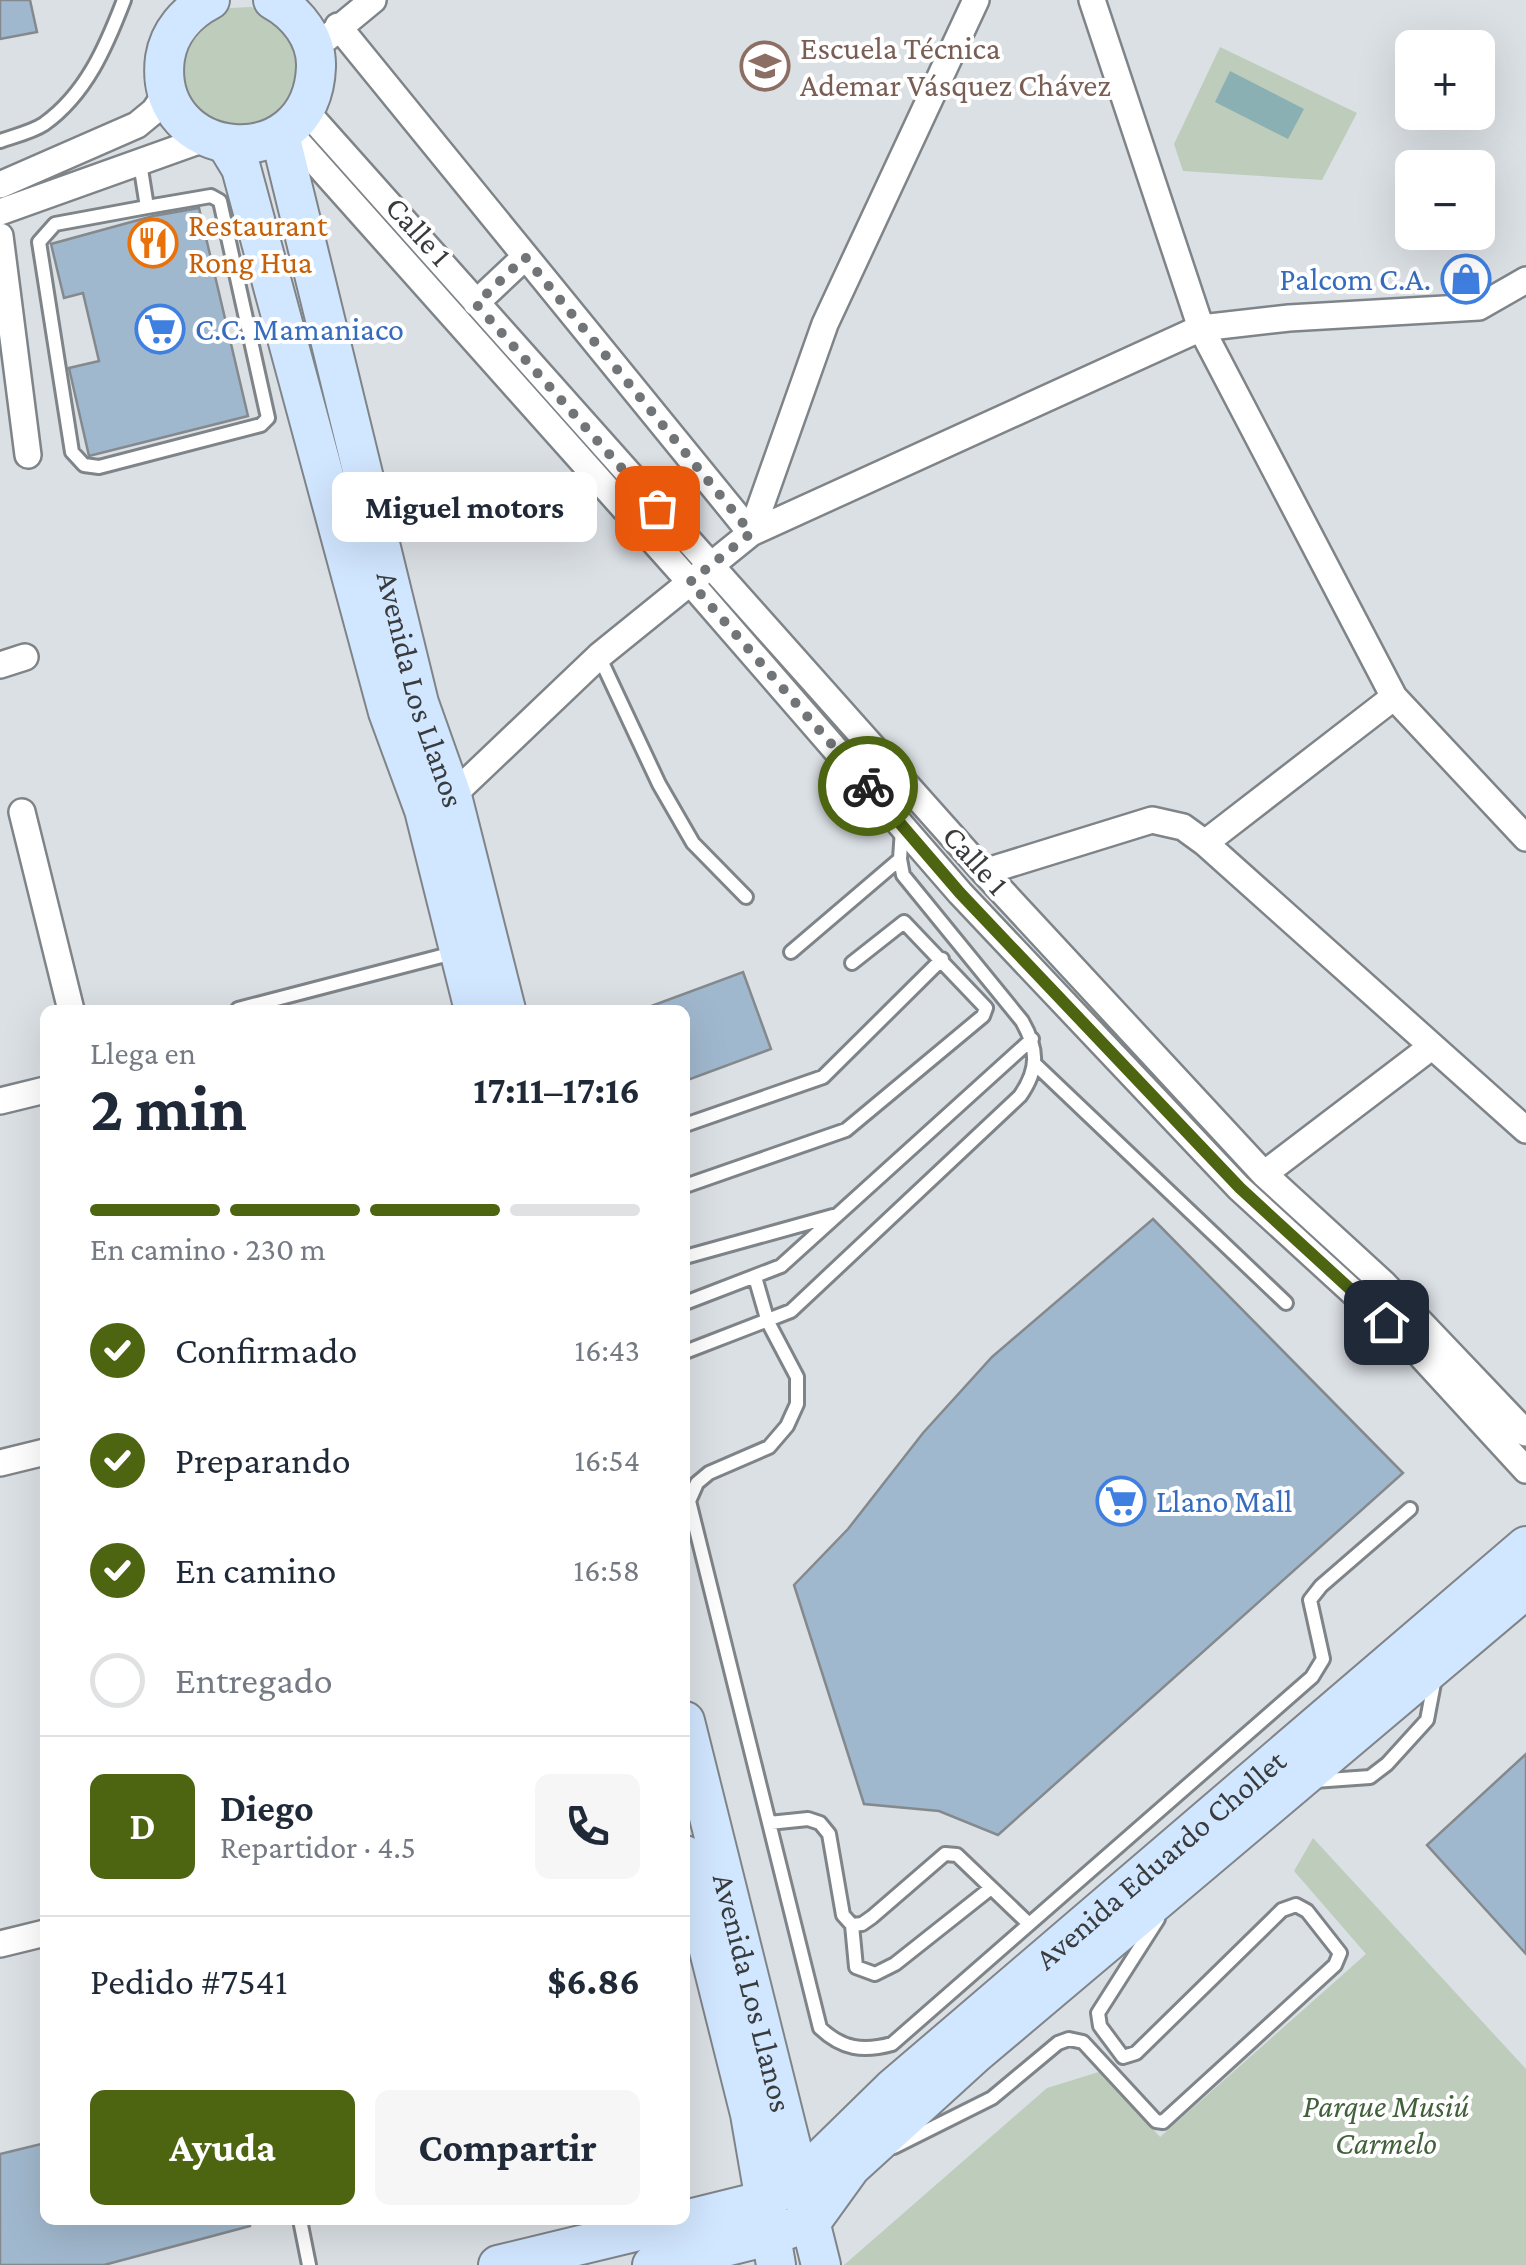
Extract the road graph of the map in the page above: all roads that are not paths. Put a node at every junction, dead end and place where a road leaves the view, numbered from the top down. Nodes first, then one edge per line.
1 (124, 0) edge
2 (317, 0) edge
3 (373, 0) edge
4 (976, 0) edge
5 (1092, 0) edge
6 (276, 1) edge
7 (192, 7) edge
8 (338, 26) junction
9 (317, 61) junction
10 (167, 92) junction
11 (291, 125) junction
12 (0, 141) edge
13 (217, 142) junction
14 (140, 163) junction
15 (0, 185) edge
16 (148, 207) junction
17 (0, 212) edge
18 (0, 236) edge
19 (525, 257) junction
20 (1526, 280) edge
21 (476, 304) junction
22 (1201, 328) junction
23 (11, 415) edge
24 (28, 455) dead end
25 (751, 533) junction
26 (700, 574) junction
27 (599, 656) junction
28 (1394, 697) junction
29 (438, 803) junction
30 (22, 812) dead end
31 (902, 826) junction
32 (1526, 838) edge
33 (1205, 842) junction
34 (900, 859) junction
35 (984, 872) junction
36 (746, 897) dead end
37 (459, 952) junction
38 (791, 952) dead end
39 (942, 959) junction
40 (852, 963) dead end
41 (70, 1005) edge
42 (254, 1005) edge
43 (473, 1005) edge
44 (504, 1005) edge
45 (1032, 1039) junction
46 (1431, 1048) junction
47 (1036, 1065) junction
48 (40, 1091) edge
49 (0, 1101) edge
50 (690, 1123) edge
51 (1526, 1130) edge
52 (1264, 1174) junction
53 (690, 1184) edge
54 (840, 1214) junction
55 (690, 1256) edge
56 (755, 1277) junction
57 (690, 1301) edge
58 (1286, 1303) dead end
59 (768, 1322) junction
60 (690, 1350) edge
61 (1526, 1433) edge
62 (40, 1453) edge
63 (0, 1463) edge
64 (1526, 1470) edge
65 (690, 1500) edge
66 (690, 1506) edge
67 (1410, 1509) dead end
68 (1526, 1546) edge
69 (1526, 1589) edge
70 (690, 1741) edge
71 (769, 1823) junction
72 (690, 1874) edge
73 (1187, 1877) junction
74 (991, 1888) junction
75 (1028, 1923) junction
76 (852, 1925) junction
77 (40, 1934) edge
78 (0, 1944) edge
79 (850, 2167) junction
80 (801, 2178) junction
81 (690, 2221) edge
82 (812, 2221) junction
83 (301, 2225) edge
84 (664, 2225) edge
85 (770, 2234) edge
86 (309, 2265) edge
87 (498, 2265) edge
88 (652, 2265) edge
89 (821, 2265) edge

1 - 12 lane
2 - 6 street
3 - 8 street
4 - 25 street
5 - 22 street
6 - 9 street
7 - 10 street
8 - 9 street
8 - 19 street
9 - 11 street
10 - 13 street, Avenida Los Llanos
10 - 15 street
11 - 13 street
11 - 21 street, Calle 1
11 - 26 street, Calle 1
11 - 29 street, Avenida Los Llanos
13 - 14 street
13 - 29 street, Avenida Los Llanos
14 - 16 lane
14 - 17 street
16 - 16 lane
18 - 23 street
19 - 21 street
19 - 25 street
20 - 22 street
21 - 26 street, Calle 1
22 - 25 street
22 - 28 street
23 - 24 street
25 - 26 street
26 - 27 street
26 - 31 street, Calle 1
26 - 35 street, Calle 1
27 - 29 street
27 - 36 lane
28 - 32 street
28 - 33 street
29 - 37 street, Avenida Los Llanos
29 - 44 street, Avenida Los Llanos
30 - 41 street
31 - 34 lane
31 - 64 street, Calle 1
33 - 35 street
33 - 46 street
34 - 38 lane
34 - 45 lane
35 - 52 street, Calle 1
37 - 42 lane
37 - 43 street, Avenida Los Llanos
39 - 40 lane
39 - 50 lane
39 - 53 lane
45 - 47 lane
45 - 54 lane
46 - 51 street
46 - 52 street
47 - 58 lane
47 - 59 lane
48 - 49 street
52 - 61 street, Calle 1
54 - 55 lane
54 - 56 lane
56 - 57 lane
56 - 59 lane
59 - 60 lane
59 - 65 lane
62 - 63 street
66 - 71 lane
67 - 75 lane
68 - 80 street, Avenida Eduardo Chollet
69 - 73 street, Avenida Eduardo Chollet
70 - 80 street, Avenida Los Llanos
71 - 75 lane
71 - 76 lane
72 - 85 street, Avenida Los Llanos
73 - 79 street, Avenida Eduardo Chollet
73 - 79 lane
74 - 75 lane
74 - 76 lane
74 - 76 lane
77 - 78 street
79 - 82 street, Avenida Eduardo Chollet
80 - 82 street, Avenida Los Llanos
80 - 85 street, Avenida Eduardo Chollet
81 - 85 street
82 - 85 street
82 - 89 street, Avenida Los Llanos
83 - 86 lane
84 - 87 street
85 - 88 street

